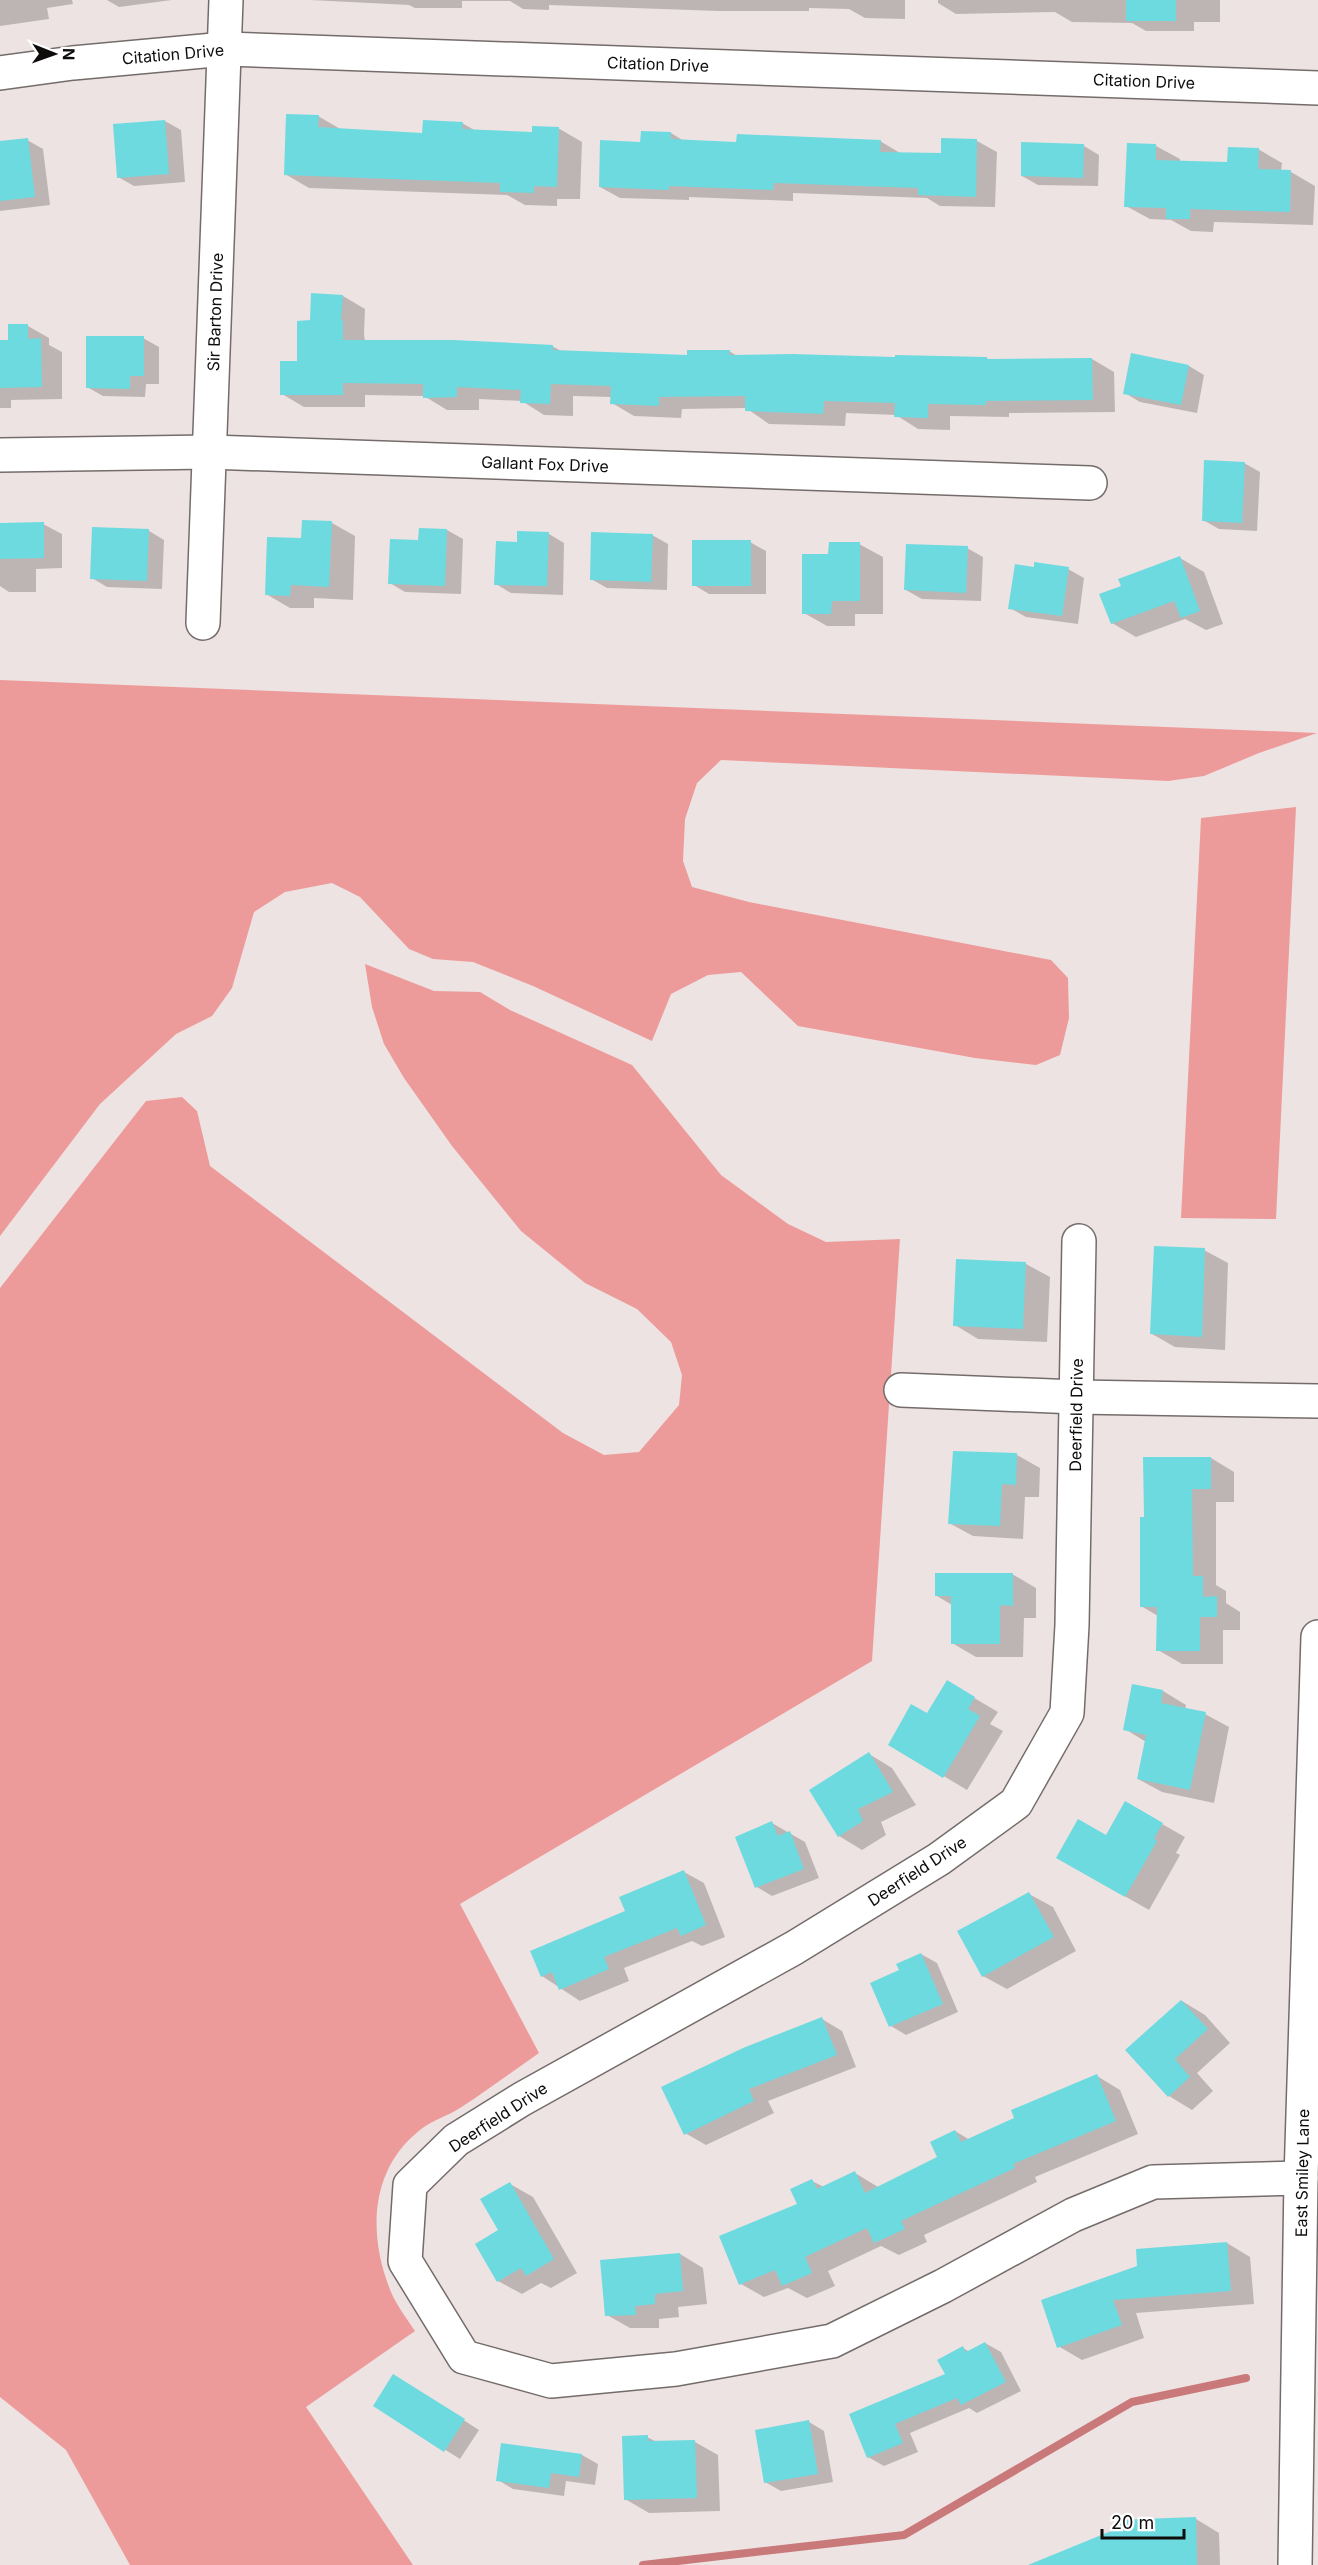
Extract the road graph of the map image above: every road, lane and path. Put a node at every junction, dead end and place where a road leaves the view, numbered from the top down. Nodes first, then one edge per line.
1 (226, 0) edge
2 (225, 49) junction
3 (0, 73) edge
4 (1318, 87) edge
5 (210, 452) junction
6 (0, 455) edge
7 (1090, 483) dead end
8 (203, 623) dead end
9 (1079, 1241) dead end
10 (902, 1390) dead end
11 (1076, 1397) junction
12 (1318, 1401) edge
13 (1318, 1637) edge
14 (1314, 1931) edge
15 (1301, 2178) junction
16 (1295, 2565) edge

1 - 2 street, Sir Barton Drive
2 - 3 street, Citation Drive
2 - 4 street, Citation Drive
2 - 5 street, Sir Barton Drive
5 - 6 street, Gallant Fox Drive
5 - 7 street, Gallant Fox Drive
5 - 8 street, Sir Barton Drive
9 - 11 street, Deerfield Drive
10 - 11 street
11 - 12 street
11 - 15 street, Deerfield Drive
13 - 14 street, East Smiley Lane
14 - 15 street, East Smiley Lane
15 - 16 street, East Smiley Lane

